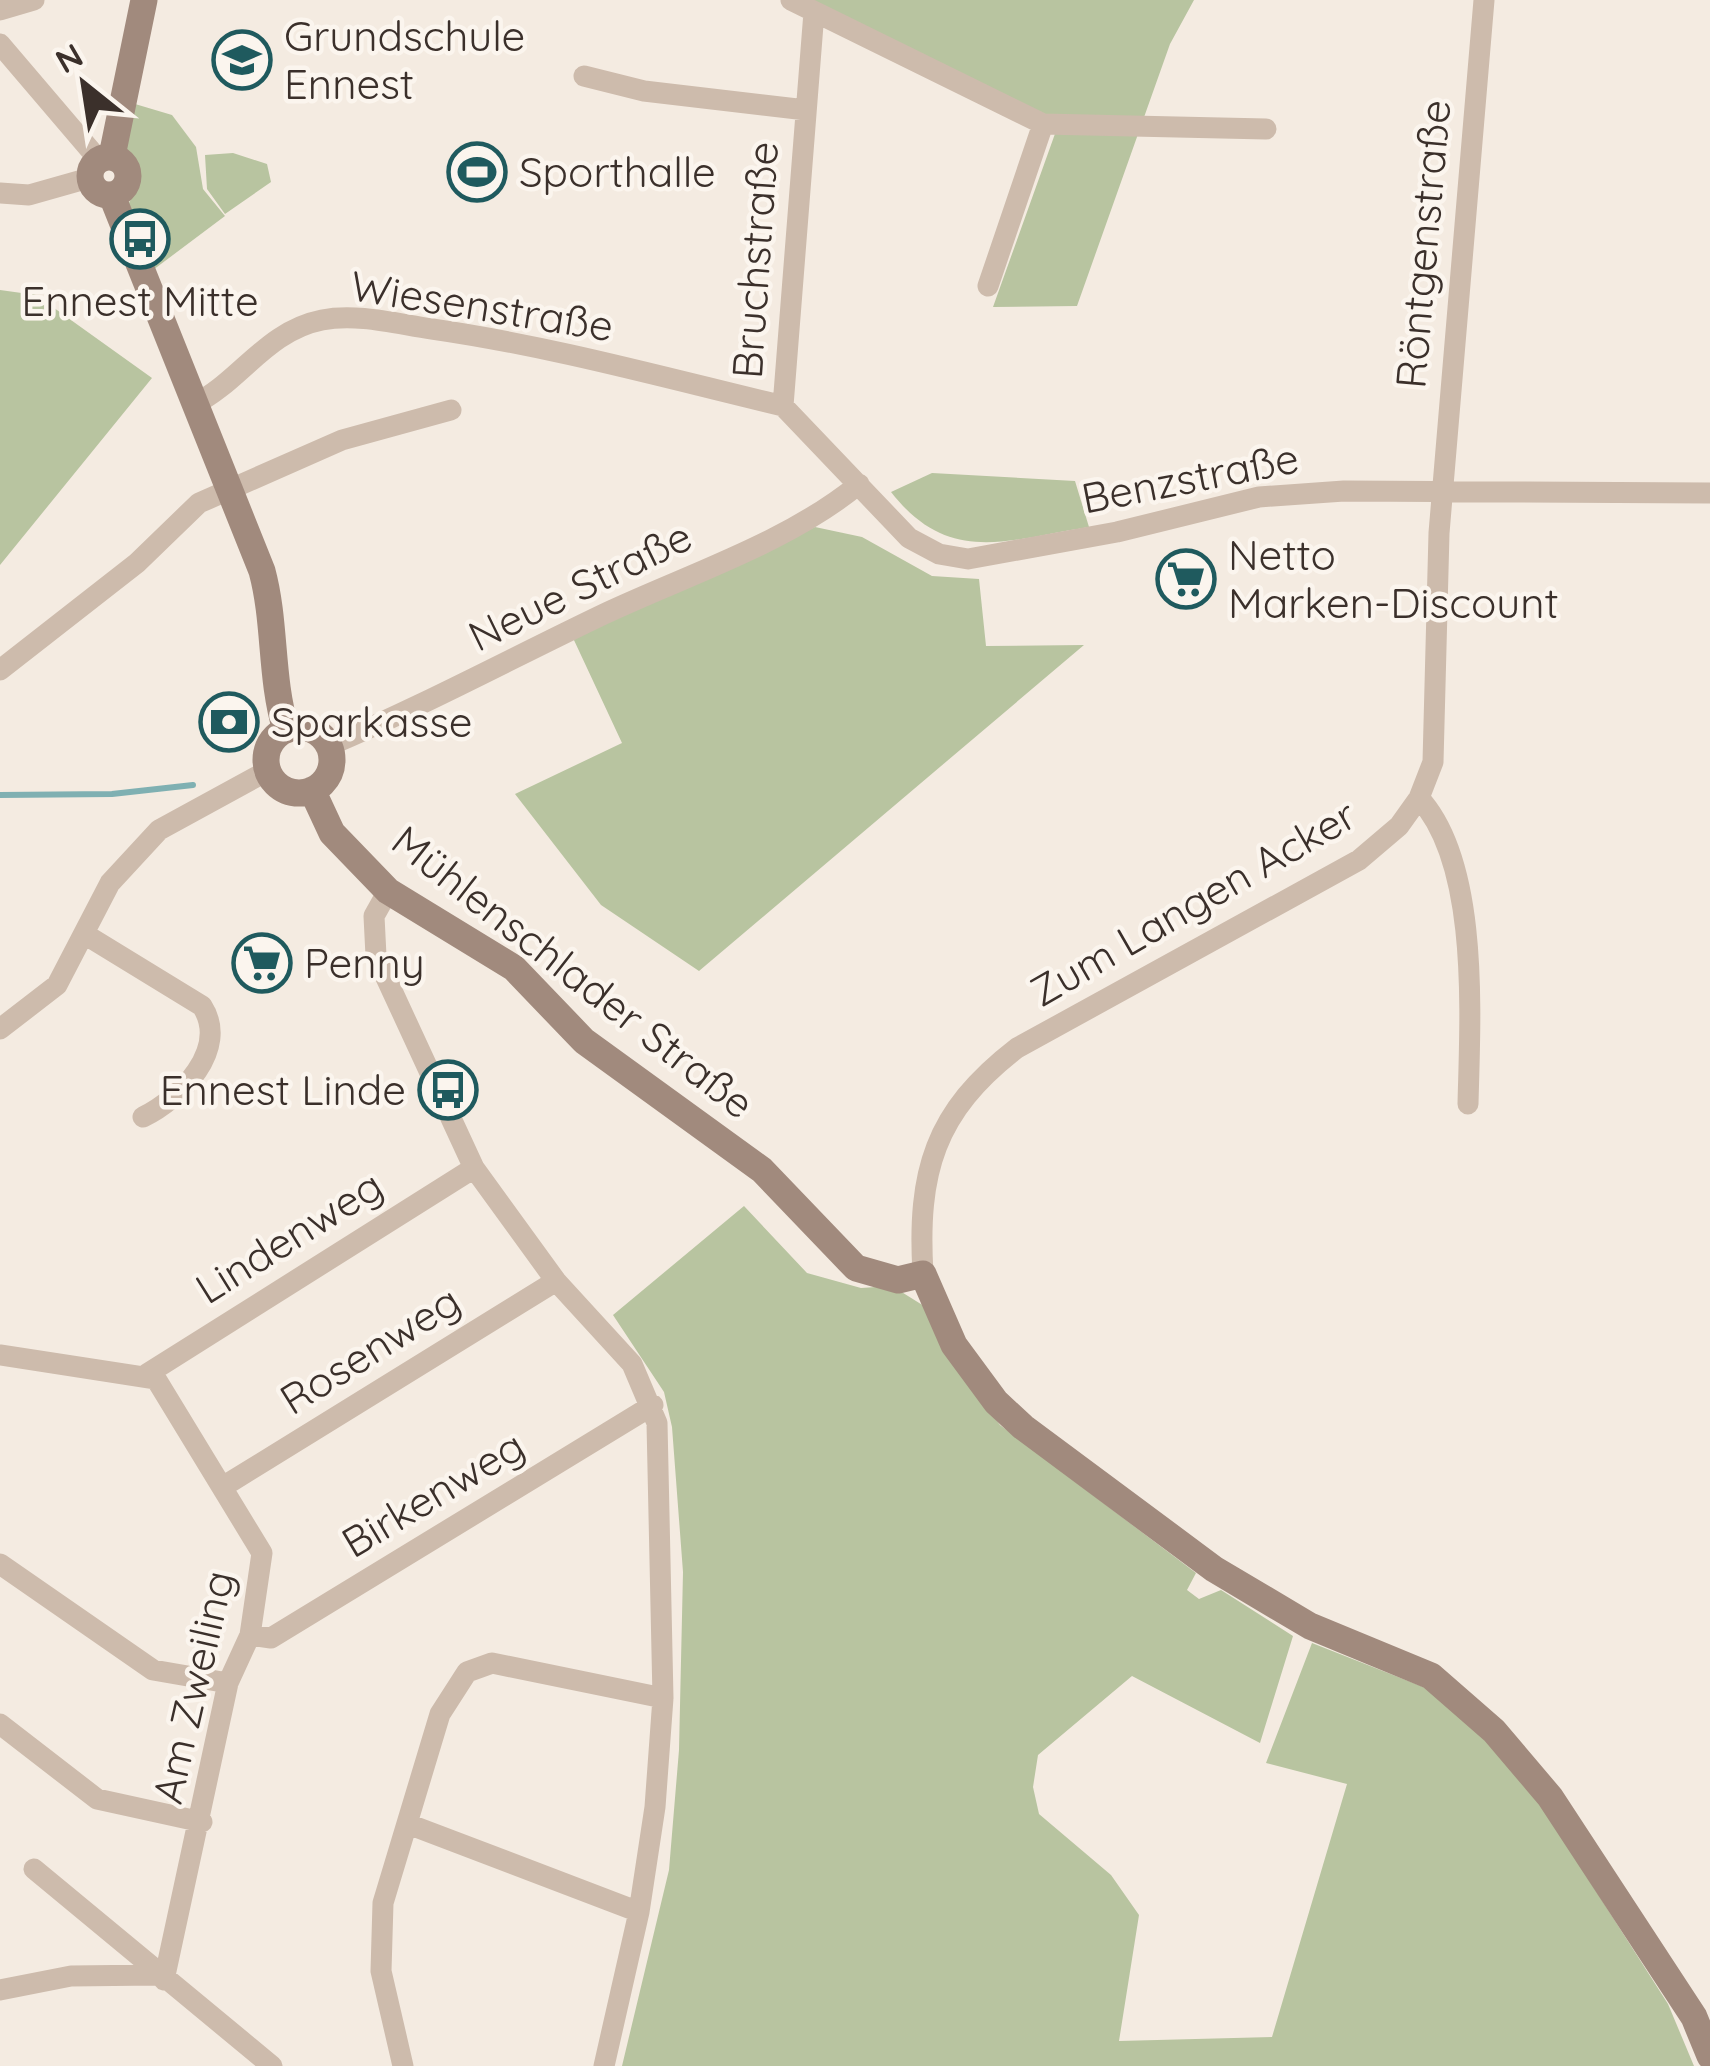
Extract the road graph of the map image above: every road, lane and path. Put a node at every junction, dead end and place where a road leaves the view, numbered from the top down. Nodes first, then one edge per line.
1 (34, 0) edge
2 (144, 0) edge
3 (791, 0) edge
4 (1484, 0) edge
5 (0, 10) edge
6 (814, 12) junction
7 (0, 44) edge
8 (584, 76) dead end
9 (806, 110) junction
10 (1043, 124) junction
11 (1266, 129) dead end
12 (103, 172) junction
13 (0, 194) edge
14 (988, 286) dead end
15 (193, 405) junction
16 (783, 406) junction
17 (451, 410) dead end
18 (859, 484) junction
19 (228, 489) junction
20 (1710, 493) edge
21 (1442, 495) junction
22 (0, 670) edge
23 (286, 730) junction
24 (328, 746) junction
25 (267, 771) junction
26 (312, 790) junction
27 (1419, 798) junction
28 (388, 891) junction
29 (86, 935) junction
30 (0, 1029) edge
31 (1468, 1104) dead end
32 (143, 1118) dead end
33 (473, 1168) junction
34 (923, 1274) junction
35 (556, 1281) junction
36 (0, 1355) edge
37 (147, 1374) junction
38 (653, 1405) junction
39 (224, 1486) junction
40 (0, 1564) edge
41 (250, 1635) junction
42 (227, 1683) junction
43 (663, 1699) junction
44 (0, 1724) edge
45 (202, 1822) junction
46 (408, 1824) junction
47 (34, 1869) dead end
48 (639, 1912) junction
49 (160, 1978) junction
50 (0, 1990) edge
51 (1710, 2056) edge
52 (272, 2066) edge
53 (403, 2066) edge
54 (604, 2066) edge

1 - 5 street
2 - 12 street
3 - 6 street
4 - 21 street, Röntgenstraße
6 - 9 street, Bruchstraße
6 - 10 street
7 - 12 street
8 - 9 street
9 - 16 street, Bruchstraße
10 - 11 street
10 - 14 street
12 - 13 street
12 - 15 street
15 - 16 street, Wiesenstraße
15 - 19 street
16 - 18 street, Bruchstraße
17 - 19 street
18 - 21 street, Benzstraße
18 - 24 street, Neue Straße
19 - 22 street
19 - 23 street
20 - 21 street, Benzstraße
21 - 27 street, Zum Langen Acker
23 - 24 street
23 - 25 street
24 - 26 street
25 - 26 street
25 - 29 street
26 - 28 street, Mühlenschlader Straße
27 - 31 street
27 - 34 street, Zum Langen Acker
28 - 33 street
28 - 34 street, Mühlenschlader Straße
29 - 30 street
29 - 32 street
33 - 35 street
33 - 37 street, Lindenweg
34 - 51 street
35 - 38 street
35 - 39 street, Rosenweg
36 - 37 street
37 - 39 street, Am Zweiling
38 - 41 street, Birkenweg
38 - 43 street
39 - 41 street, Am Zweiling
40 - 42 street
41 - 42 street, Am Zweiling
42 - 45 street, Am Zweiling
43 - 46 street
43 - 48 street
44 - 45 street
45 - 49 street, Am Zweiling
46 - 48 street
46 - 53 street
47 - 49 street
48 - 54 street
49 - 50 street
49 - 52 street

